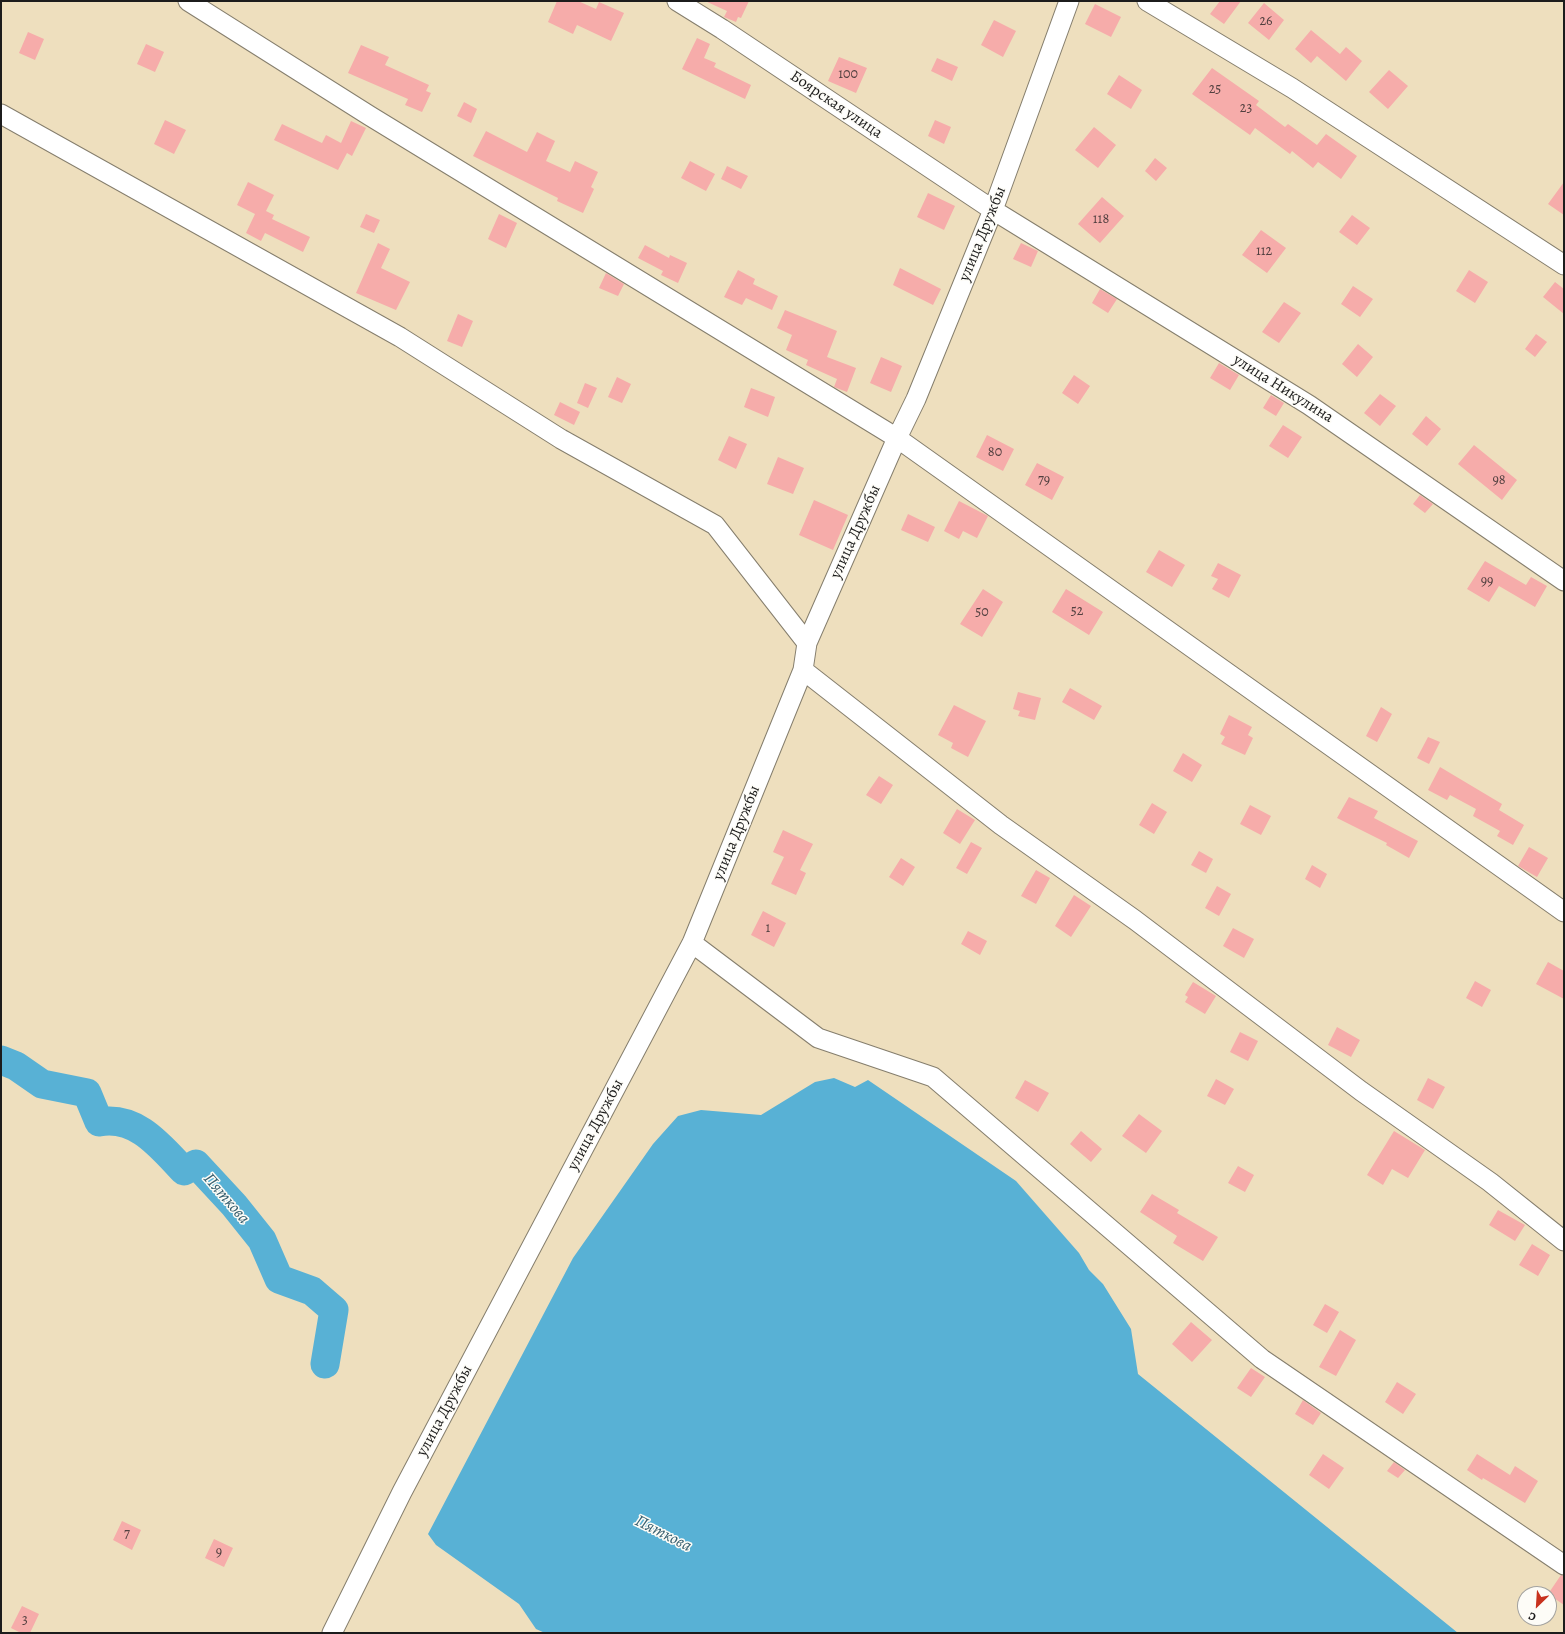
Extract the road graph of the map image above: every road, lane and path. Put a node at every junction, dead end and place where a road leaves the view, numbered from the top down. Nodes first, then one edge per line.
1 (188, 1) edge
2 (677, 1) edge
3 (1069, 1) edge
4 (1147, 1) edge
5 (1, 114) edge
6 (994, 210) junction
7 (1564, 265) edge
8 (897, 438) junction
9 (1564, 581) edge
10 (807, 643) junction
11 (803, 670) junction
12 (1564, 912) edge
13 (692, 943) junction
14 (1564, 1242) edge
15 (1564, 1565) edge
16 (332, 1633) edge

1 - 8 street
2 - 6 street, Боярская улица
3 - 6 street, улица Дружбы
4 - 7 street
5 - 10 street
6 - 8 street, улица Дружбы
6 - 9 street, улица Никулина
8 - 10 street, улица Дружбы
8 - 12 street
10 - 11 street, улица Дружбы
11 - 13 street, улица Дружбы
11 - 14 street
13 - 15 street
13 - 16 street, улица Дружбы

